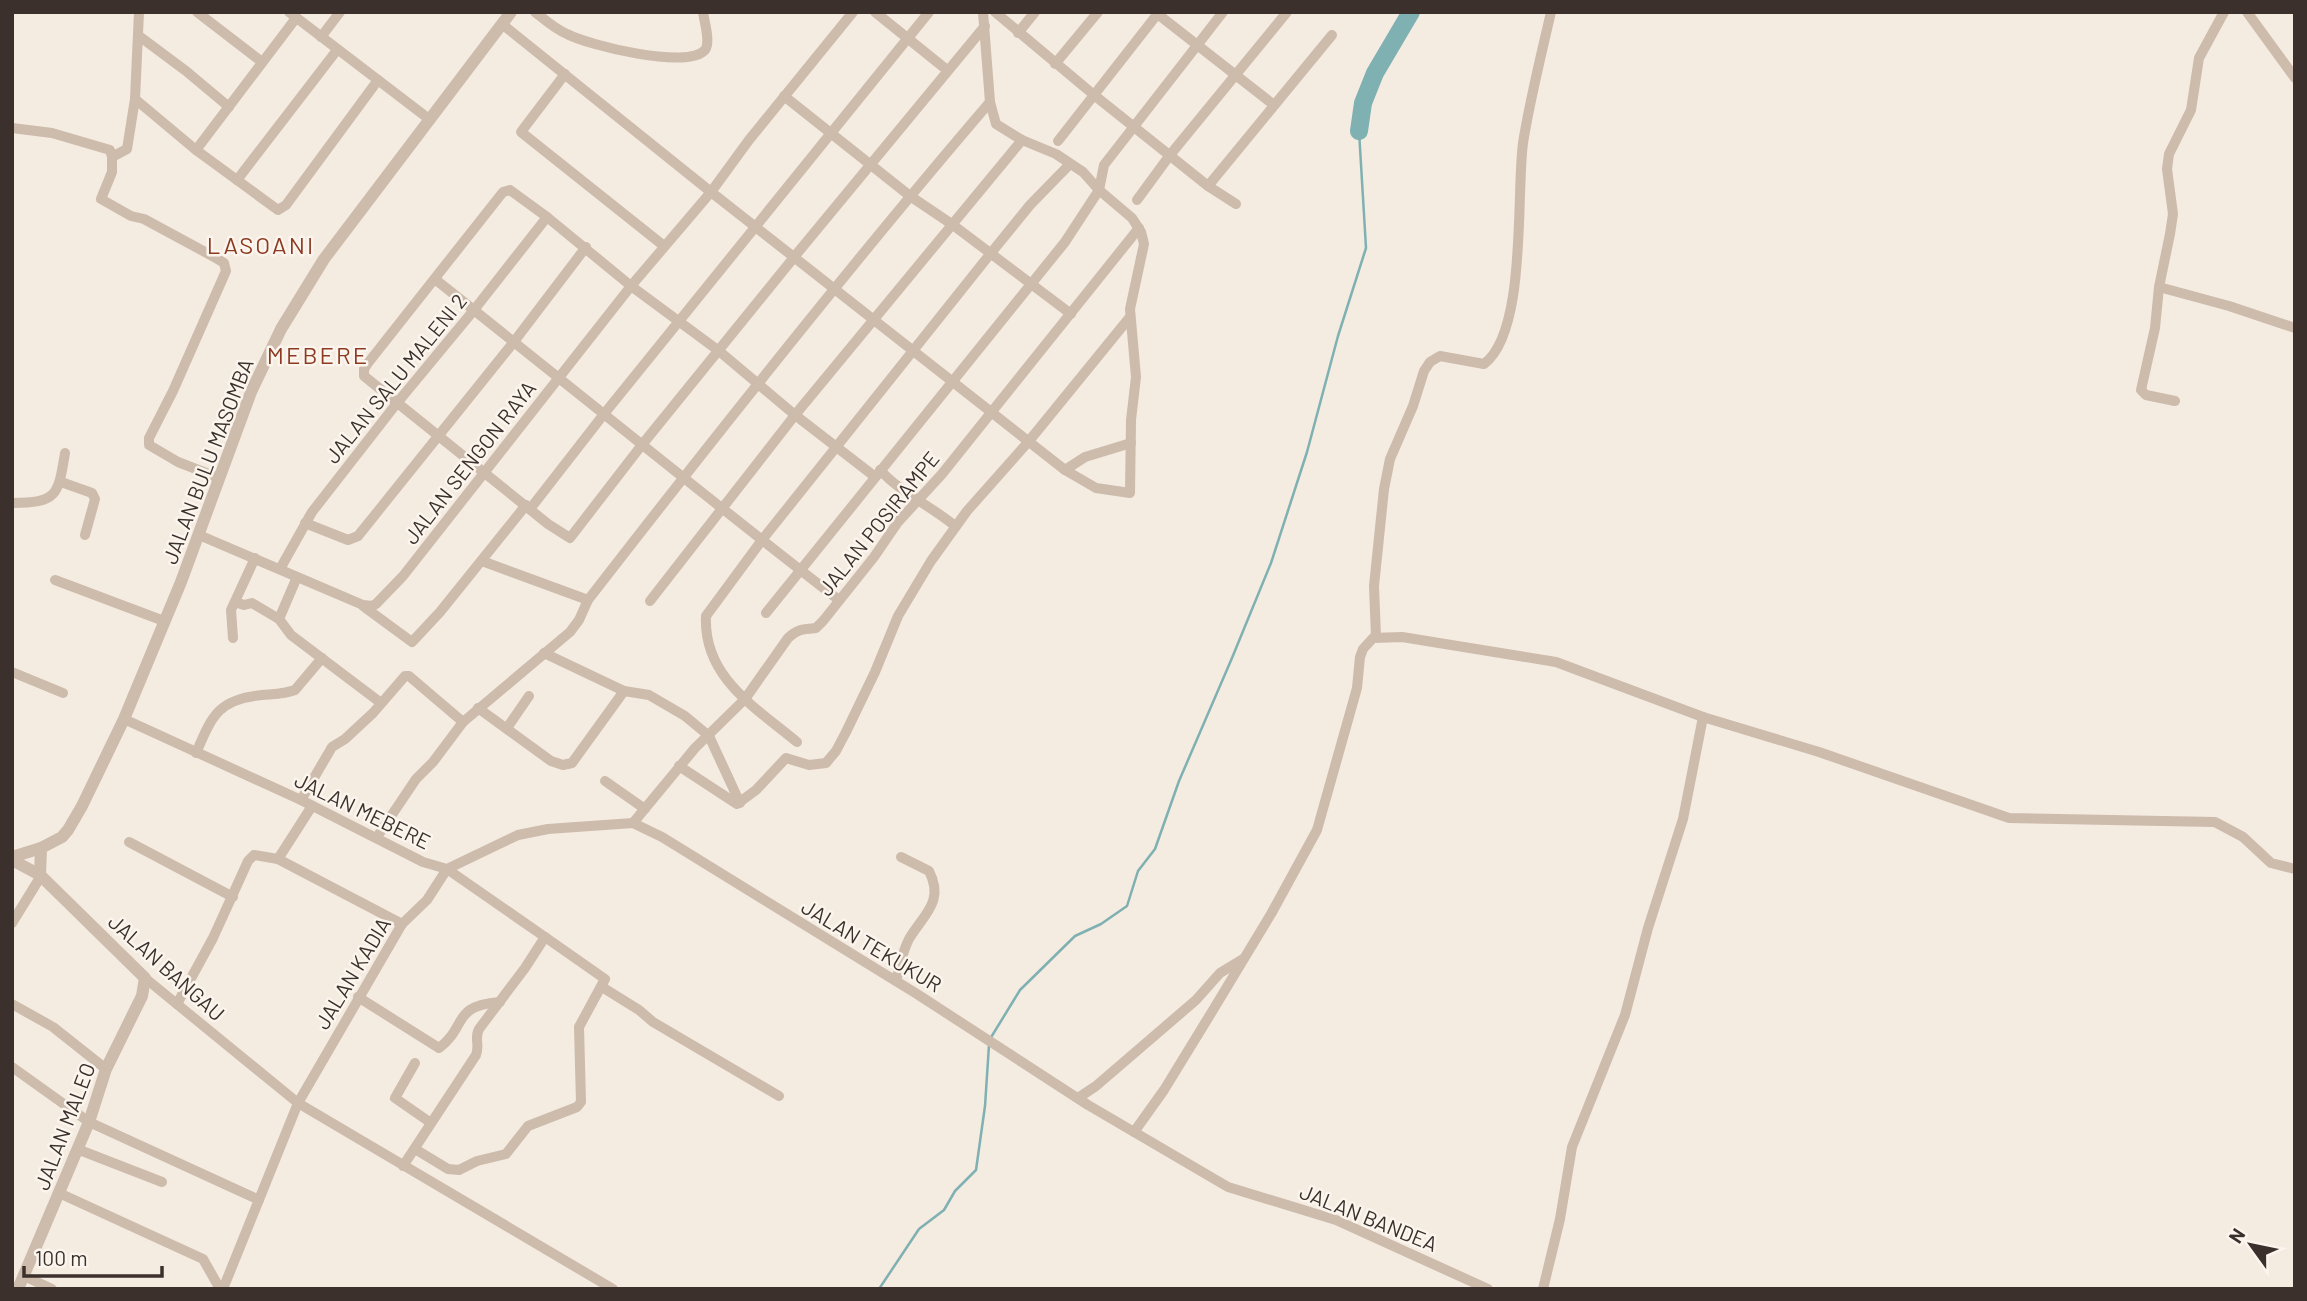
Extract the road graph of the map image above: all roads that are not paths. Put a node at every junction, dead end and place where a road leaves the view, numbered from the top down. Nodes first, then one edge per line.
1 (139, 12) edge
2 (197, 12) edge
3 (340, 12) edge
4 (511, 12) edge
5 (535, 12) edge
6 (703, 12) edge
7 (853, 12) edge
8 (875, 12) edge
9 (929, 12) edge
10 (983, 12) edge
11 (996, 12) edge
12 (1035, 12) edge
13 (1098, 12) edge
14 (1223, 12) edge
15 (1287, 12) edge
16 (1551, 12) edge
17 (2224, 12) edge
18 (2247, 12) edge
19 (1157, 13) edge
20 (292, 15) edge
21 (502, 24) junction
22 (985, 26) junction
23 (1018, 33) junction
24 (1332, 35) dead end
25 (139, 36) junction
26 (321, 37) junction
27 (909, 38) junction
28 (1197, 46) junction
29 (337, 50) junction
30 (262, 62) junction
31 (1055, 64) junction
32 (947, 70) junction
33 (565, 74) junction
34 (1236, 76) junction
35 (2295, 78) edge
36 (378, 80) junction
37 (1094, 95) junction
38 (785, 96) junction
39 (135, 99) junction
40 (990, 102) junction
41 (1274, 105) junction
42 (229, 107) junction
43 (429, 119) junction
44 (1134, 125) junction
45 (12, 128) edge
46 (832, 134) junction
47 (1022, 140) junction
48 (1058, 141) dead end
49 (197, 150) junction
50 (1170, 155) junction
51 (112, 157) junction
52 (1070, 164) junction
53 (870, 165) junction
54 (237, 180) junction
55 (1208, 186) junction
56 (1099, 190) junction
57 (711, 191) junction
58 (910, 196) junction
59 (1137, 200) dead end
60 (1236, 204) dead end
61 (547, 216) junction
62 (757, 225) junction
63 (953, 225) junction
64 (1139, 228) junction
65 (664, 246) junction
66 (586, 247) junction
67 (990, 253) junction
68 (795, 256) junction
69 (436, 280) junction
70 (1032, 284) junction
71 (631, 286) junction
72 (835, 287) junction
73 (2159, 287) junction
74 (474, 310) junction
75 (1071, 314) junction
76 (1130, 317) junction
77 (874, 318) junction
78 (678, 322) junction
79 (2295, 328) edge
80 (513, 343) junction
81 (914, 350) junction
82 (719, 351) junction
83 (560, 378) junction
84 (952, 382) junction
85 (758, 383) junction
86 (2175, 401) dead end
87 (397, 402) junction
88 (993, 411) junction
89 (604, 414) junction
90 (795, 415) junction
91 (439, 436) junction
92 (1028, 441) junction
93 (1130, 443) junction
94 (641, 446) junction
95 (836, 446) junction
96 (65, 453) dead end
97 (1065, 470) junction
98 (485, 473) junction
99 (877, 473) junction
100 (683, 477) junction
101 (219, 478) junction
102 (61, 482) junction
103 (917, 499) junction
104 (12, 503) edge
105 (528, 507) junction
106 (722, 507) junction
107 (305, 523) junction
108 (956, 526) junction
109 (199, 535) junction
110 (85, 536) dead end
111 (762, 540) junction
112 (255, 558) junction
113 (482, 561) junction
114 (280, 569) junction
115 (800, 569) junction
116 (297, 577) junction
117 (55, 580) dead end
118 (588, 600) junction
119 (839, 600) junction
120 (650, 601) dead end
121 (235, 602) junction
122 (363, 605) junction
123 (766, 613) dead end
124 (279, 619) junction
125 (164, 621) junction
126 (1377, 637) junction
127 (233, 638) dead end
128 (544, 653) junction
129 (322, 658) junction
130 (12, 672) edge
131 (624, 691) junction
132 (63, 693) dead end
133 (529, 696) dead end
134 (745, 699) junction
135 (381, 703) junction
136 (478, 708) junction
137 (1703, 717) junction
138 (124, 719) junction
139 (463, 722) junction
140 (507, 728) junction
141 (709, 736) junction
142 (797, 742) dead end
143 (196, 753) junction
144 (679, 766) junction
145 (604, 781) dead end
146 (301, 800) junction
147 (740, 803) junction
148 (312, 806) junction
149 (645, 808) junction
150 (633, 823) junction
151 (377, 837) junction
152 (129, 842) dead end
153 (41, 848) junction
154 (901, 857) dead end
155 (12, 858) edge
156 (278, 859) junction
157 (447, 869) junction
158 (2295, 869) edge
159 (41, 876) junction
160 (233, 897) junction
161 (12, 923) edge
162 (402, 924) junction
163 (545, 937) junction
164 (1244, 958) junction
165 (145, 978) junction
166 (896, 981) junction
167 (602, 987) junction
168 (358, 997) junction
169 (500, 1002) junction
170 (12, 1004) edge
171 (177, 1004) junction
172 (415, 1063) dead end
173 (12, 1067) edge
174 (106, 1069) junction
175 (779, 1097) dead end
176 (1078, 1098) junction
177 (298, 1103) junction
178 (1088, 1105) joint
179 (89, 1122) junction
180 (431, 1123) junction
181 (1134, 1132) junction
182 (77, 1149) junction
183 (415, 1149) junction
184 (403, 1166) junction
185 (162, 1182) dead end
186 (59, 1193) junction
187 (259, 1200) junction
188 (21, 1283) edge
189 (51, 1289) edge
190 (221, 1289) edge
191 (613, 1289) edge
192 (1488, 1289) edge
193 (1543, 1289) edge

1 - 25 street
2 - 30 street
3 - 26 street
4 - 21 street, JALAN BULU MASOMBA
5 - 6 street
7 - 38 street, JALAN SENGON RAYA
8 - 27 street
9 - 27 street
10 - 22 street
11 - 23 street
12 - 23 street
13 - 31 street
14 - 28 street
15 - 34 street
16 - 126 street
17 - 73 street
18 - 35 street
19 - 28 street
19 - 37 street
20 - 26 street
20 - 30 street
21 - 33 street
21 - 43 street, JALAN BULU MASOMBA
22 - 32 street
22 - 40 street
23 - 31 street
24 - 41 street
25 - 39 street
25 - 42 street
26 - 29 street
27 - 32 street
27 - 46 street
28 - 34 street
28 - 44 street
29 - 36 street
29 - 54 street
30 - 42 street
31 - 37 street
32 - 53 street
33 - 57 street
33 - 65 street
34 - 41 street
34 - 50 street
36 - 43 street
36 - 54 street
37 - 44 street
37 - 48 street
38 - 46 street
38 - 57 street, JALAN SENGON RAYA
39 - 49 street
39 - 51 street
40 - 47 street
40 - 58 street
41 - 55 street
42 - 49 street
43 - 101 street, JALAN BULU MASOMBA
44 - 50 street
44 - 56 street
45 - 51 street
46 - 53 street
46 - 62 street
47 - 52 street
47 - 63 street
49 - 54 street
50 - 55 street
50 - 59 street
51 - 101 street
52 - 56 street
52 - 67 street
53 - 58 street
53 - 68 street
55 - 60 street
56 - 64 street
56 - 70 street
57 - 62 street
57 - 65 street, JALAN SENGON RAYA
58 - 63 street
58 - 72 street
61 - 66 street
61 - 69 street
61 - 74 street, JALAN SALU MALENI 2
62 - 68 street
62 - 78 street
63 - 67 street
63 - 77 street
64 - 75 street, JALAN POSIRAMPE
64 - 76 street
65 - 71 street, JALAN SENGON RAYA
66 - 71 street
66 - 80 street
67 - 70 street
67 - 81 street
68 - 72 street
68 - 82 street
69 - 74 street
69 - 87 street
70 - 75 street
70 - 84 street
71 - 78 street
71 - 83 street, JALAN SENGON RAYA
72 - 77 street
72 - 85 street
73 - 79 street
73 - 86 street
74 - 80 street
74 - 87 street, JALAN SALU MALENI 2
75 - 88 street, JALAN POSIRAMPE
76 - 92 street
76 - 93 street
77 - 81 street
77 - 90 street
78 - 82 street
78 - 89 street
80 - 83 street
80 - 91 street
81 - 84 street
81 - 95 street
82 - 85 street
82 - 94 street
83 - 89 street
83 - 98 street, JALAN SENGON RAYA
84 - 88 street
84 - 99 street
85 - 90 street
85 - 100 street
87 - 91 street
87 - 107 street, JALAN SALU MALENI 2
88 - 92 street
88 - 103 street, JALAN POSIRAMPE
89 - 94 street
89 - 105 street
90 - 95 street
90 - 106 street
91 - 98 street
91 - 107 street
92 - 97 street
92 - 108 street
93 - 97 street
93 - 97 street
94 - 100 street
94 - 105 street
95 - 99 street
95 - 111 street
96 - 102 street
98 - 105 street
98 - 122 street, JALAN SENGON RAYA
99 - 103 street
99 - 115 street
100 - 106 street
100 - 118 street
101 - 109 street, JALAN BULU MASOMBA
102 - 104 street
102 - 110 street
103 - 108 street
103 - 119 street, JALAN POSIRAMPE
105 - 113 street
106 - 111 street
106 - 120 street
107 - 114 street, JALAN SALU MALENI 2
108 - 147 street
109 - 112 street
109 - 125 street, JALAN BULU MASOMBA
111 - 115 street
111 - 134 street
112 - 114 street
112 - 121 street
113 - 118 street
113 - 122 street
114 - 116 street
115 - 119 street
115 - 123 street
116 - 122 street
116 - 124 street
117 - 125 street
118 - 128 street
119 - 134 street, JALAN POSIRAMPE
121 - 124 street
121 - 127 street
124 - 129 street
125 - 138 street, JALAN BULU MASOMBA
126 - 137 street
126 - 164 street
128 - 131 street
128 - 136 street
129 - 135 street
129 - 143 street
130 - 132 street
131 - 140 street
131 - 141 street
133 - 140 street
134 - 141 street, JALAN POSIRAMPE
134 - 142 street
135 - 139 street
135 - 146 street
136 - 139 street
136 - 140 street
137 - 158 street
137 - 193 street
138 - 143 street, JALAN MEBERE
138 - 153 street, JALAN BULU MASOMBA
139 - 151 street
141 - 144 street, JALAN POSIRAMPE
141 - 147 street
143 - 146 street, JALAN MEBERE
144 - 147 street
144 - 149 street, JALAN POSIRAMPE
145 - 149 street
146 - 148 street, JALAN MEBERE
148 - 151 street, JALAN MEBERE
148 - 156 street
149 - 150 street, JALAN POSIRAMPE
150 - 157 street, JALAN MEBERE
150 - 166 street, JALAN TEKUKUR
151 - 157 street, JALAN MEBERE
152 - 160 street
153 - 155 street, JALAN BULU MASOMBA
153 - 159 street
154 - 166 street
155 - 159 street, JALAN BANGAU
156 - 160 street
156 - 162 street
157 - 162 street, JALAN KADIA
157 - 163 street
159 - 161 street
159 - 165 street, JALAN BANGAU
160 - 171 street
162 - 168 street, JALAN KADIA
163 - 167 street
163 - 169 street
164 - 176 street
164 - 181 street
165 - 171 street, JALAN BANGAU
165 - 174 street, JALAN MALEO
166 - 176 street, JALAN TEKUKUR
167 - 175 street
167 - 183 street
168 - 169 street
168 - 177 street, JALAN KADIA
169 - 180 street
170 - 174 street
171 - 177 street, JALAN BANGAU
172 - 180 street
173 - 179 street
174 - 179 street, JALAN MALEO
176 - 178 street, JALAN TEKUKUR
177 - 184 street, JALAN BANGAU
177 - 187 street
178 - 181 street, JALAN BANDEA
179 - 182 street, JALAN MALEO
179 - 187 street
180 - 183 street
181 - 192 street, JALAN BANDEA
182 - 185 street
182 - 186 street, JALAN MALEO
183 - 184 street
184 - 191 street, JALAN BANGAU
186 - 188 street, JALAN MALEO
186 - 190 street
187 - 190 street
188 - 189 street

